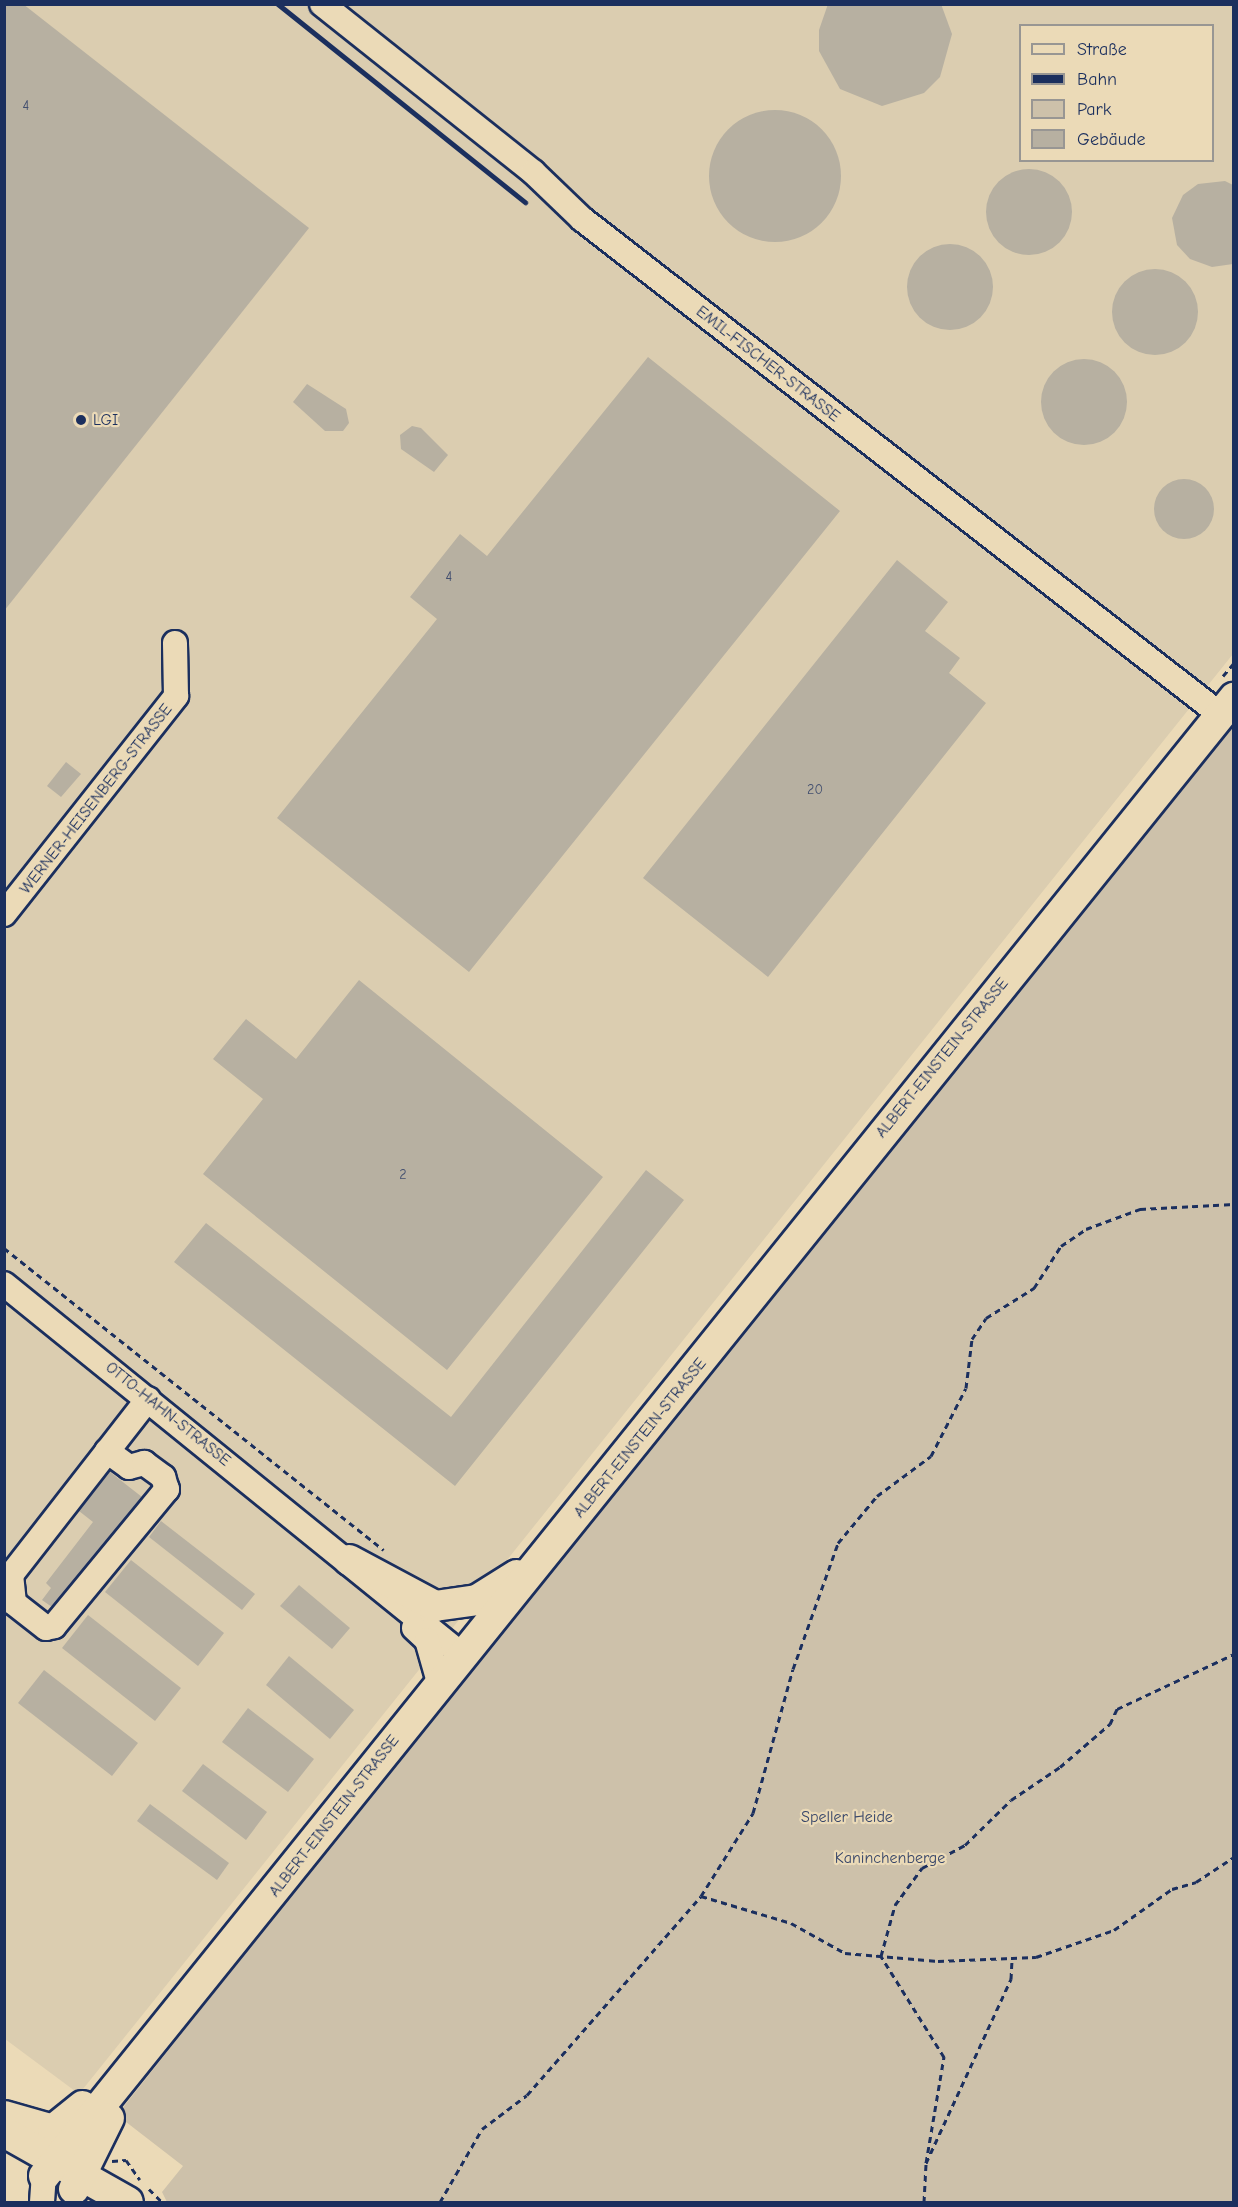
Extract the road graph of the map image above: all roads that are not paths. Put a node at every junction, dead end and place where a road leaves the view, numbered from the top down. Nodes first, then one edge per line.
1 (322, 4) edge
2 (175, 644) dead end
3 (1227, 706) edge
4 (4, 914) edge
5 (4, 1284) edge
6 (148, 1399) junction
7 (107, 1451) junction
8 (340, 1552) junction
9 (540, 1561) junction
10 (461, 1654) junction
11 (439, 1682) junction
12 (282, 1882) junction
13 (184, 2009) junction
14 (4, 2116) edge
15 (104, 2126) junction
16 (4, 2132) edge
17 (61, 2184) edge
18 (122, 2201) edge

1 - 3 street, EMIL-FISCHER-STRASSE
2 - 4 street, WERNER-HEISENBERG-STRASSE
3 - 9 main road, ALBERT-EINSTEIN-STRASSE
5 - 6 street, OTTO-HAHN-STRASSE
6 - 7 street
6 - 8 street, OTTO-HAHN-STRASSE
7 - 7 street
8 - 9 main road
8 - 10 street, OTTO-HAHN-STRASSE
8 - 11 street, OTTO-HAHN-STRASSE
9 - 10 main road, ALBERT-EINSTEIN-STRASSE
10 - 11 main road, ALBERT-EINSTEIN-STRASSE
11 - 12 main road, ALBERT-EINSTEIN-STRASSE
12 - 13 main road, ALBERT-EINSTEIN-STRASSE
12 - 14 main road
13 - 15 main road
13 - 17 main road, ALBERT-EINSTEIN-STRASSE
15 - 17 main road
15 - 18 main road
16 - 17 main road
17 - 18 main road

